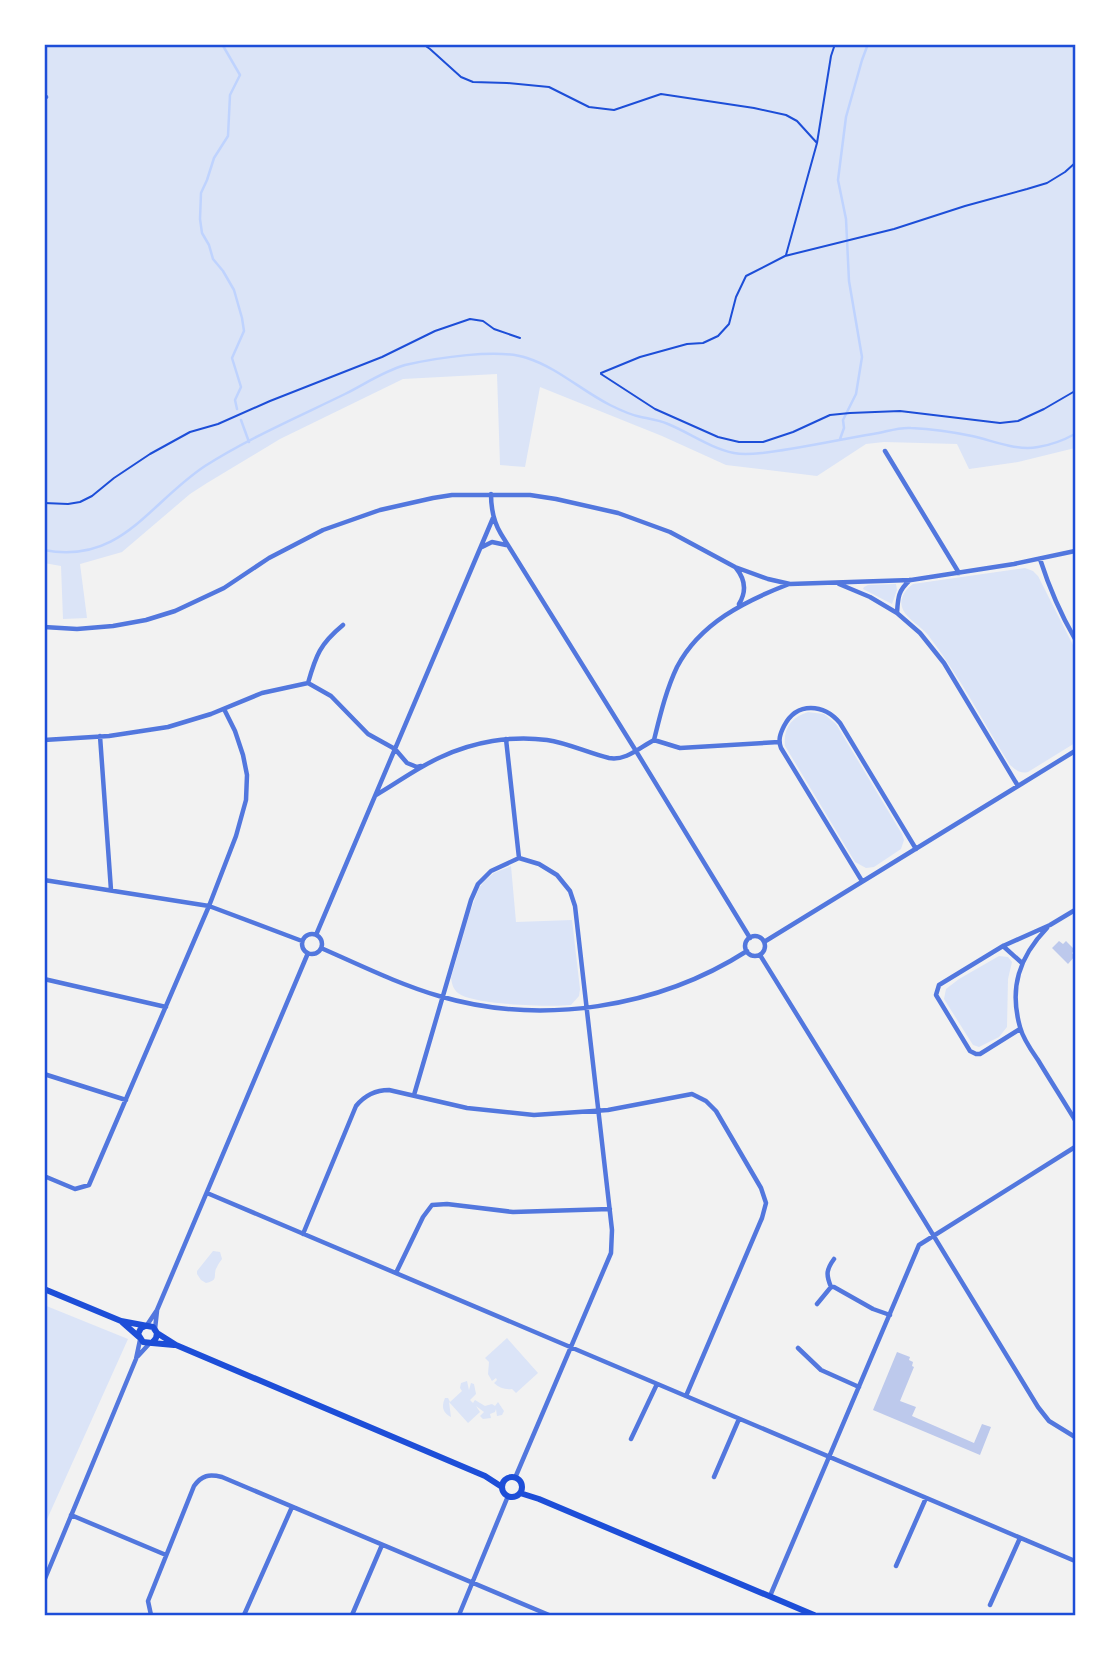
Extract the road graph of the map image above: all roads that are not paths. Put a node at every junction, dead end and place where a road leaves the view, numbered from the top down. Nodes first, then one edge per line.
1 (886, 451) dead end
2 (491, 494) junction
3 (493, 518) junction
4 (507, 545) junction
5 (481, 548) junction
6 (1075, 551) edge
7 (1040, 559) junction
8 (735, 567) junction
9 (959, 573) junction
10 (911, 580) junction
11 (834, 583) junction
12 (790, 584) junction
13 (737, 607) junction
14 (897, 612) junction
15 (343, 625) dead end
16 (44, 627) edge
17 (1075, 639) edge
18 (308, 682) junction
19 (224, 709) junction
20 (100, 736) junction
21 (506, 739) junction
22 (44, 740) edge
23 (654, 740) junction
24 (779, 742) junction
25 (396, 748) junction
26 (636, 751) junction
27 (1074, 753) edge
28 (425, 766) junction
29 (1018, 786) junction
30 (376, 795) junction
31 (916, 849) junction
32 (519, 859) junction
33 (44, 880) edge
34 (862, 881) junction
35 (111, 890) junction
36 (209, 906) junction
37 (1075, 910) edge
38 (1050, 925) junction
39 (316, 935) junction
40 (750, 938) junction
41 (302, 941) junction
42 (764, 942) junction
43 (1003, 946) junction
44 (321, 948) junction
45 (747, 951) junction
46 (308, 953) junction
47 (760, 955) junction
48 (1022, 963) junction
49 (44, 979) edge
50 (443, 997) junction
51 (166, 1007) junction
52 (588, 1011) junction
53 (1020, 1030) junction
54 (44, 1074) edge
55 (414, 1095) junction
56 (126, 1100) junction
57 (599, 1111) junction
58 (1075, 1120) edge
59 (1075, 1146) edge
60 (44, 1176) edge
61 (207, 1193) junction
62 (610, 1209) junction
63 (303, 1234) junction
64 (934, 1235) junction
65 (834, 1259) dead end
66 (396, 1273) junction
67 (831, 1287) junction
68 (44, 1289) edge
69 (817, 1304) dead end
70 (158, 1310) junction
71 (890, 1315) junction
72 (121, 1321) junction
73 (146, 1325) junction
74 (156, 1331) junction
75 (140, 1339) junction
76 (150, 1343) junction
77 (176, 1345) junction
78 (571, 1348) junction
79 (798, 1348) dead end
80 (136, 1359) junction
81 (657, 1384) junction
82 (859, 1387) junction
83 (686, 1396) junction
84 (739, 1419) junction
85 (1075, 1437) edge
86 (631, 1439) dead end
87 (829, 1457) junction
88 (714, 1477) dead end
89 (515, 1478) junction
90 (504, 1483) junction
91 (522, 1484) junction
92 (520, 1493) junction
93 (508, 1496) junction
94 (926, 1498) junction
95 (539, 1499) junction
96 (292, 1507) junction
97 (71, 1515) junction
98 (1020, 1538) junction
99 (382, 1545) junction
100 (166, 1555) junction
101 (1075, 1561) edge
102 (896, 1566) dead end
103 (44, 1581) edge
104 (472, 1583) junction
105 (770, 1596) junction
106 (990, 1605) dead end
107 (150, 1615) edge
108 (244, 1615) edge
109 (352, 1615) edge
110 (459, 1615) edge
111 (549, 1615) edge
112 (814, 1615) edge

1 - 9 street
2 - 3 street
2 - 8 street
2 - 16 street
3 - 4 street
3 - 5 street
4 - 5 street
4 - 26 street
5 - 25 street
6 - 7 street
7 - 9 street
7 - 17 street
8 - 12 street
8 - 13 street
9 - 10 street
10 - 11 street
10 - 14 street
11 - 12 street
11 - 14 street
12 - 13 street
13 - 23 street
14 - 29 street
15 - 18 street
18 - 19 street
18 - 25 street
19 - 20 street
19 - 36 street
20 - 22 street
20 - 35 street
21 - 26 street
21 - 28 street
21 - 32 street
23 - 24 street
23 - 26 street
24 - 31 street
24 - 34 street
25 - 28 street
25 - 30 street
26 - 40 street
27 - 29 street
28 - 30 street
29 - 31 street
30 - 39 street
31 - 34 street
32 - 50 street
32 - 52 street
33 - 35 street
34 - 42 street
35 - 36 street
36 - 41 street
36 - 51 street
37 - 38 street
38 - 43 street
38 - 48 street
39 - 41 street
39 - 44 street
40 - 42 street
40 - 45 street
41 - 46 street
42 - 47 street
43 - 48 street
43 - 53 street
44 - 46 street
44 - 50 street
45 - 47 street
45 - 52 street
46 - 61 street
47 - 64 street
48 - 53 street
49 - 51 street
50 - 52 street
50 - 55 street
51 - 56 street
52 - 57 street
53 - 58 street
54 - 56 street
55 - 57 street
55 - 63 street
56 - 60 street
57 - 62 street
57 - 83 street
59 - 64 street
61 - 63 street
61 - 70 street
62 - 66 street
62 - 78 street
63 - 66 street
64 - 71 street
64 - 85 street
65 - 67 street
66 - 78 street
67 - 69 street
67 - 71 street
68 - 72 main road
70 - 73 street
70 - 74 street
71 - 82 street
72 - 73 main road
72 - 75 main road
73 - 74 main road
73 - 75 main road
74 - 76 main road
74 - 77 main road
75 - 76 main road
75 - 80 street
76 - 77 main road
76 - 80 street
77 - 90 main road
78 - 81 street
78 - 89 street
79 - 82 street
80 - 97 street
81 - 83 street
81 - 86 street
82 - 87 street
83 - 84 street
84 - 87 street
84 - 88 street
87 - 94 street
87 - 105 street
89 - 90 main road
89 - 91 main road
90 - 93 main road
91 - 92 main road
91 - 95 main road
92 - 93 main road
92 - 95 main road
93 - 104 street
94 - 98 street
94 - 102 street
95 - 105 main road
96 - 99 street
96 - 100 street
96 - 108 street
97 - 100 street
97 - 103 street
98 - 101 street
98 - 106 street
99 - 104 street
99 - 109 street
100 - 107 street
104 - 110 street
104 - 111 street
105 - 112 main road

